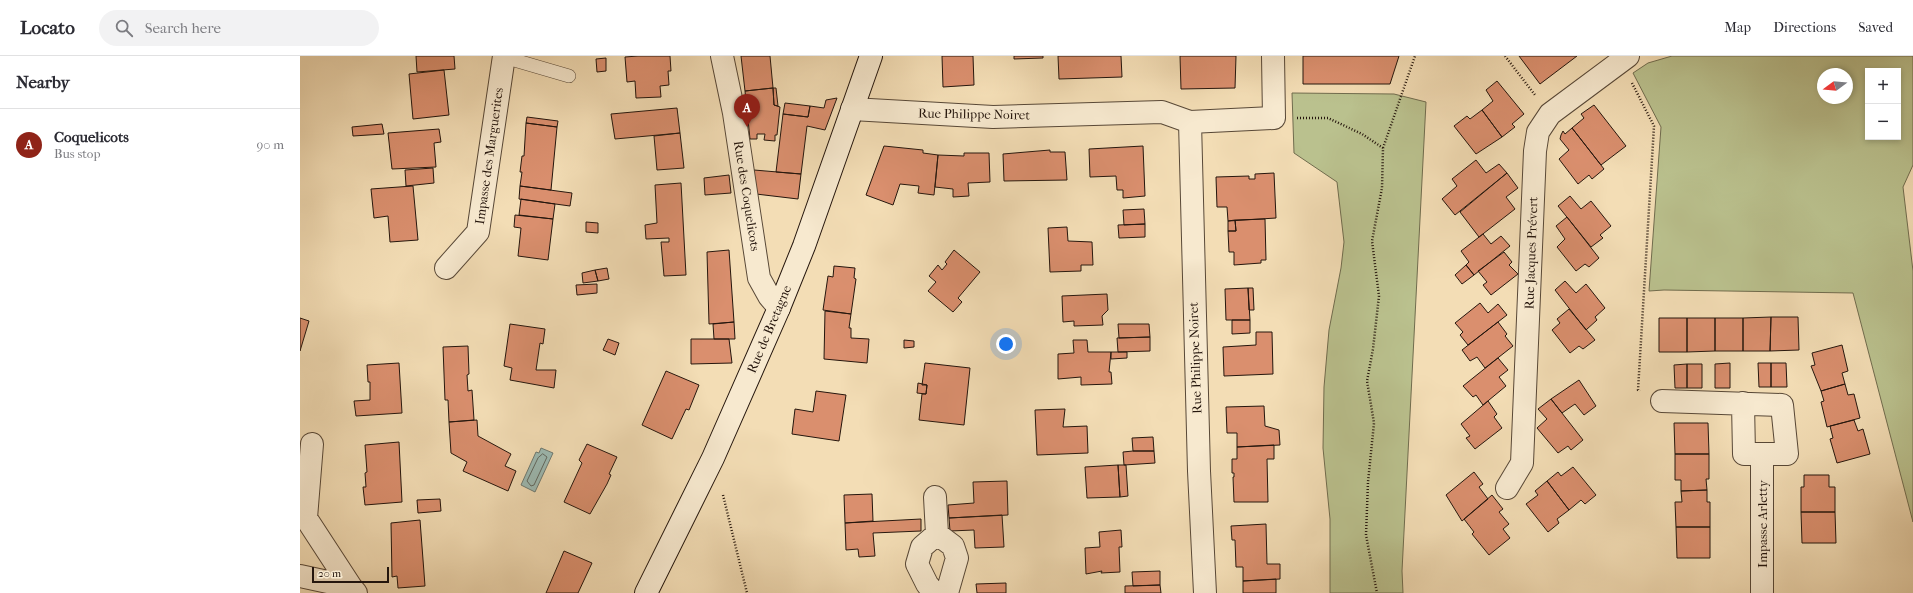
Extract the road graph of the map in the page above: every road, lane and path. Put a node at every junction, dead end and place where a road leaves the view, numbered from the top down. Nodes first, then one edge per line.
1 (722, 56) edge
2 (871, 56) edge
3 (1273, 56) edge
4 (1415, 56) edge
5 (1505, 56) edge
6 (504, 57) edge
7 (1625, 59) edge
8 (569, 76) dead end
9 (852, 109) junction
10 (1550, 114) junction
11 (1274, 118) junction
12 (1190, 122) junction
13 (1383, 148) junction
14 (446, 268) dead end
15 (779, 308) junction
16 (1662, 401) joint
17 (1743, 403) junction
18 (312, 444) dead end
19 (1762, 454) junction
20 (713, 458) junction
21 (1507, 488) dead end
22 (934, 497) dead end
23 (303, 526) edge
24 (937, 534) junction
25 (300, 576) edge
26 (353, 590) edge
27 (646, 593) edge
28 (748, 593) edge
29 (934, 593) edge
30 (947, 593) edge
31 (1205, 593) edge
32 (1377, 593) edge
33 (1762, 593) edge

1 - 15 street, Rue des Coquelicots
2 - 9 street, Rue de Bretagne
3 - 11 street
4 - 13 path
5 - 10 path
6 - 8 lane
6 - 14 street, Impasse des Marguerites
7 - 10 street, Rue Jacques Prévert
7 - 16 path
9 - 12 street, Rue Philippe Noiret
9 - 15 street, Rue de Bretagne
10 - 21 street, Rue Jacques Prévert
11 - 12 street, Rue Philippe Noiret
11 - 13 path
12 - 31 street, Rue Philippe Noiret
13 - 32 path
15 - 20 street, Rue de Bretagne
16 - 17 street
17 - 19 street
17 - 19 street
18 - 23 street
19 - 33 street, Impasse Arletty
20 - 27 street, Rue de Bretagne
20 - 28 path
22 - 24 street
23 - 26 street
24 - 29 street
24 - 30 street
25 - 26 street

